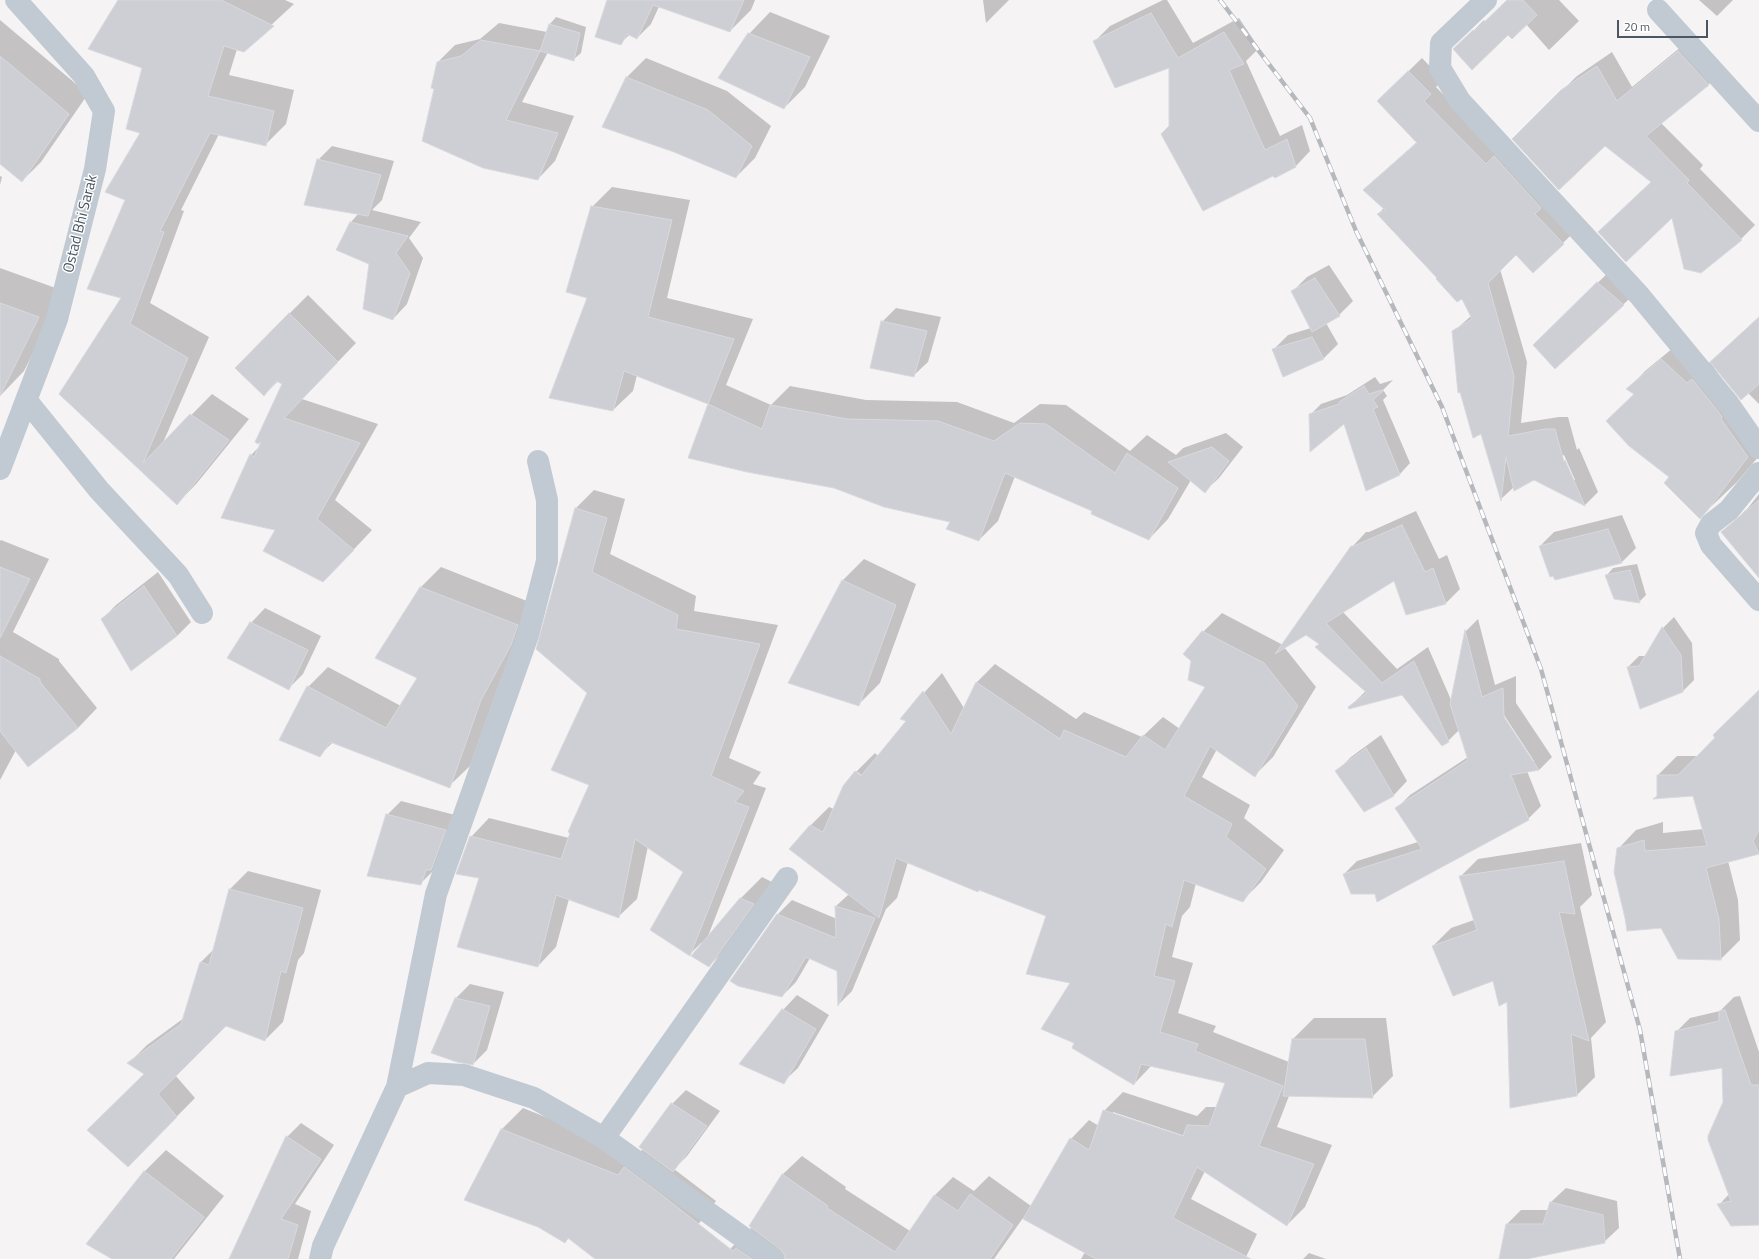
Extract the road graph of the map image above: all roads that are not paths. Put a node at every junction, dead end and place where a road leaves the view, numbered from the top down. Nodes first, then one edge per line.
1 (16, 0) edge
2 (1486, 0) edge
3 (1658, 10) dead end
4 (1759, 121) edge
5 (27, 401) junction
6 (1759, 448) edge
7 (538, 461) dead end
8 (0, 469) edge
9 (1759, 473) edge
10 (1759, 600) edge
11 (202, 613) dead end
12 (787, 878) dead end
13 (397, 1087) junction
14 (604, 1138) junction
15 (320, 1259) edge
16 (773, 1259) edge

1 - 5 street, Ostad Bhi Sarak
2 - 6 street
3 - 4 street
5 - 8 street, Ostad Bhi Sarak
5 - 11 street
7 - 13 street
9 - 10 street
12 - 14 street
13 - 14 street
13 - 15 street
14 - 16 street

